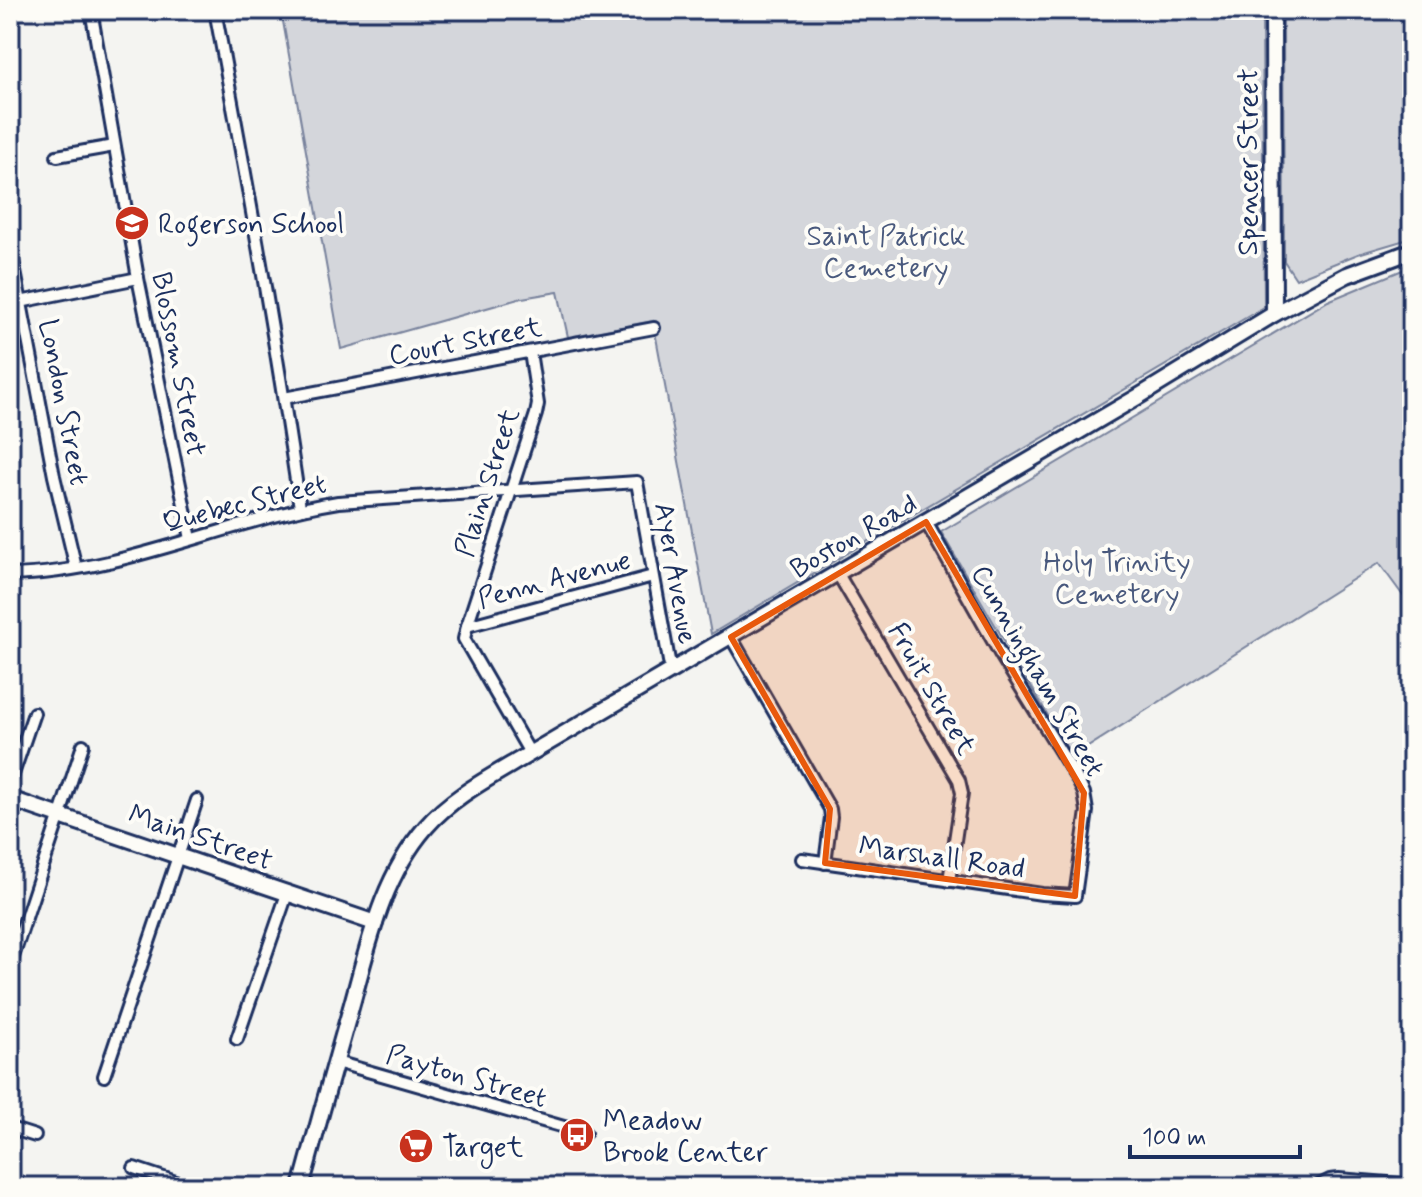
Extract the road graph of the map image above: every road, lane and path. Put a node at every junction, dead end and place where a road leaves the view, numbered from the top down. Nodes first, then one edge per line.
1 (91, 10) edge
2 (215, 10) edge
3 (1273, 10) edge
4 (114, 146) junction
5 (57, 156) dead end
6 (10, 245) edge
7 (1412, 251) edge
8 (138, 278) junction
9 (16, 303) edge
10 (1274, 314) junction
11 (654, 328) dead end
12 (530, 352) junction
13 (284, 398) junction
14 (637, 482) joint
15 (512, 491) junction
16 (300, 508) junction
17 (926, 522) junction
18 (191, 539) junction
19 (76, 568) junction
20 (838, 574) junction
21 (10, 575) edge
22 (653, 576) junction
23 (467, 626) junction
24 (731, 637) junction
25 (671, 672) junction
26 (34, 713) dead end
27 (83, 745) dead end
28 (530, 753) junction
29 (10, 783) edge
30 (10, 799) edge
31 (197, 800) dead end
32 (59, 815) junction
33 (178, 856) junction
34 (802, 859) dead end
35 (825, 863) junction
36 (949, 881) junction
37 (287, 894) junction
38 (1075, 896) joint
39 (375, 923) junction
40 (10, 966) edge
41 (237, 1039) dead end
42 (336, 1062) junction
43 (104, 1076) dead end
44 (10, 1128) edge
45 (585, 1133) dead end
46 (35, 1136) dead end
47 (134, 1168) dead end
48 (1412, 1185) edge
49 (191, 1187) edge
50 (301, 1187) edge
51 (1316, 1187) edge

1 - 4 street, Blossom Street
2 - 13 street
3 - 10 main road, Spencer Street
4 - 5 street
4 - 8 street, Blossom Street
6 - 9 street, London Street
7 - 10 main road, Boston Road
8 - 9 street
8 - 18 street, Blossom Street
9 - 19 street, London Street
10 - 17 main road, Boston Road
11 - 12 street, Court Street
12 - 13 street, Court Street
12 - 15 street, Plain Street
13 - 16 street
14 - 15 street, Quebec Street
14 - 22 street, Ayer Avenue
15 - 16 street, Quebec Street
15 - 23 street, Plain Street
16 - 18 street, Quebec Street
17 - 20 main road, Boston Road
17 - 38 street, Cunningham Street
18 - 19 street, Quebec Street
19 - 21 street, Quebec Street
20 - 24 main road, Boston Road
20 - 36 street, Fruit Street
22 - 23 street, Penn Avenue
22 - 25 street, Ayer Avenue
23 - 28 street
24 - 25 main road, Boston Road
24 - 35 street
25 - 28 main road, Boston Road
26 - 29 street
27 - 32 street
28 - 39 main road, Boston Road
30 - 32 main road, Main Street
31 - 33 street
32 - 33 main road, Main Street
32 - 40 street
33 - 37 main road, Main Street
33 - 43 street
34 - 35 street, Marshall Road
35 - 36 street, Marshall Road
36 - 38 street, Marshall Road
37 - 39 main road, Main Street
37 - 41 street
39 - 42 main road
42 - 45 street, Payton Street
42 - 50 main road
44 - 46 street
47 - 49 street
48 - 51 street

